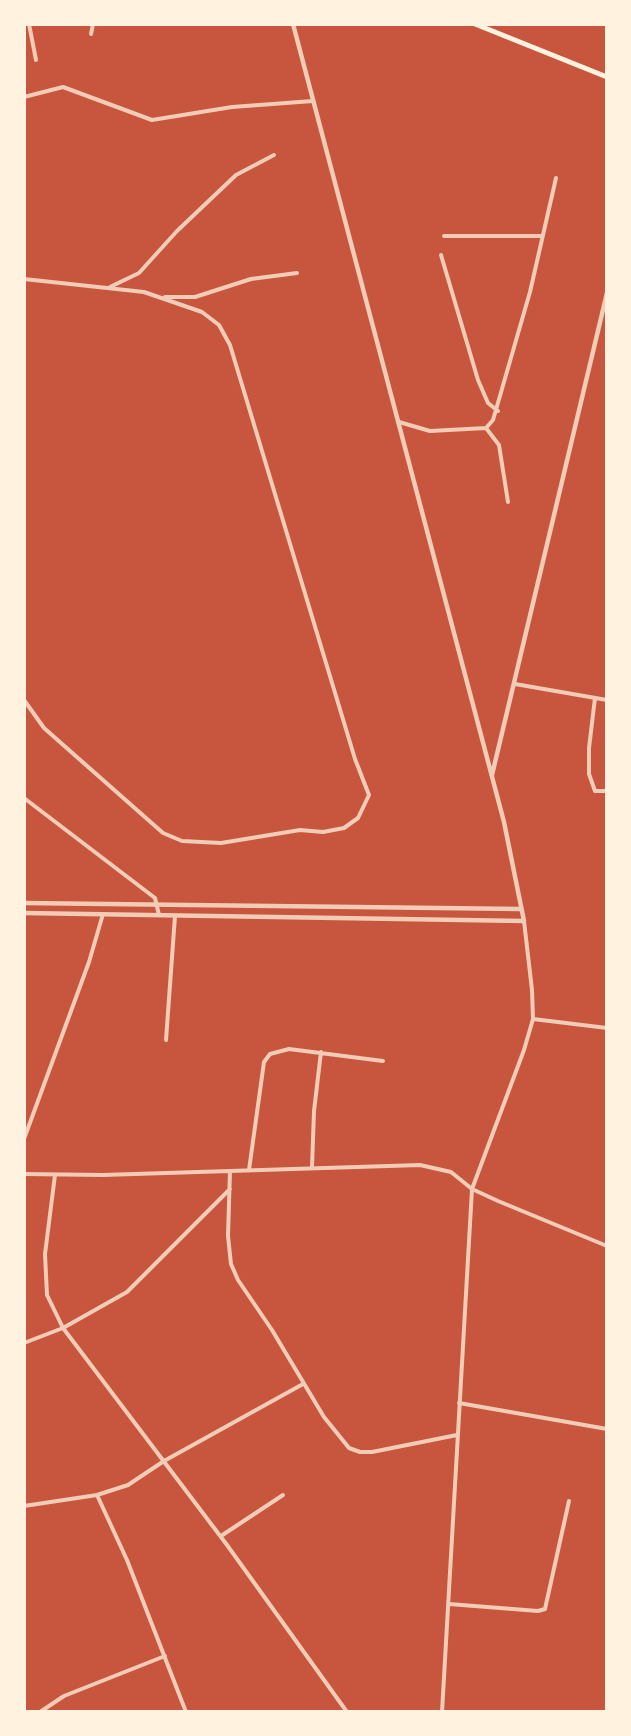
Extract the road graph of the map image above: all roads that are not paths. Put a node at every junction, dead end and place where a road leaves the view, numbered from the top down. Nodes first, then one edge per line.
1 (28, 24) edge
2 (93, 24) edge
3 (293, 24) edge
4 (475, 24) edge
5 (91, 34) dead end
6 (36, 60) dead end
7 (607, 77) edge
8 (24, 97) edge
9 (313, 101) junction
10 (274, 155) dead end
11 (556, 178) dead end
12 (444, 236) dead end
13 (540, 236) junction
14 (441, 255) dead end
15 (297, 273) dead end
16 (24, 279) edge
17 (110, 288) junction
18 (607, 293) edge
19 (161, 297) junction
20 (498, 411) junction
21 (399, 422) junction
22 (486, 428) junction
23 (508, 502) dead end
24 (515, 684) junction
25 (595, 698) junction
26 (24, 700) edge
27 (607, 700) edge
28 (492, 777) junction
29 (607, 791) edge
30 (24, 798) edge
31 (24, 903) edge
32 (158, 905) junction
33 (521, 909) junction
34 (24, 914) edge
35 (103, 914) junction
36 (159, 915) junction
37 (175, 916) junction
38 (524, 921) junction
39 (533, 1019) junction
40 (607, 1028) edge
41 (166, 1040) dead end
42 (321, 1052) junction
43 (383, 1061) dead end
44 (24, 1139) edge
45 (312, 1167) junction
46 (249, 1170) junction
47 (230, 1171) junction
48 (24, 1174) edge
49 (55, 1175) junction
50 (472, 1188) junction
51 (230, 1189) junction
52 (607, 1246) edge
53 (63, 1328) junction
54 (24, 1343) edge
55 (303, 1384) junction
56 (459, 1403) junction
57 (607, 1430) edge
58 (457, 1435) junction
59 (164, 1461) junction
60 (98, 1495) junction
61 (283, 1495) dead end
62 (569, 1501) dead end
63 (24, 1506) edge
64 (220, 1536) junction
65 (448, 1604) junction
66 (165, 1656) junction
67 (40, 1712) edge
68 (186, 1712) edge
69 (347, 1712) edge
70 (442, 1712) edge

1 - 6 street
2 - 5 street
3 - 9 street
4 - 7 main road
8 - 9 street
9 - 21 street
10 - 17 street
11 - 13 street
12 - 13 street
13 - 20 street
14 - 20 street
15 - 19 street
16 - 17 street
17 - 19 street
18 - 24 street
19 - 26 street
20 - 22 street
21 - 22 street
21 - 28 street
22 - 23 street
24 - 25 street
24 - 28 street
25 - 27 street
25 - 29 street
28 - 33 street
30 - 32 street
31 - 32 street
32 - 33 street
32 - 36 street
33 - 38 street
34 - 35 street
35 - 36 street
35 - 44 street
36 - 37 street
37 - 38 street
37 - 41 street
38 - 39 street
39 - 40 street
39 - 50 street
42 - 43 street
42 - 45 street
42 - 46 street
45 - 46 street
45 - 50 street
46 - 47 street
47 - 49 street
47 - 51 street
48 - 49 street
49 - 53 street
50 - 52 street
50 - 56 street
51 - 53 street
51 - 55 street
53 - 54 street
53 - 59 street
55 - 58 street
55 - 59 street
56 - 57 street
56 - 58 street
58 - 65 street
59 - 60 street
59 - 64 street
60 - 63 street
60 - 66 street
61 - 64 street
62 - 65 street
64 - 69 street
65 - 70 street
66 - 67 street
66 - 68 street

